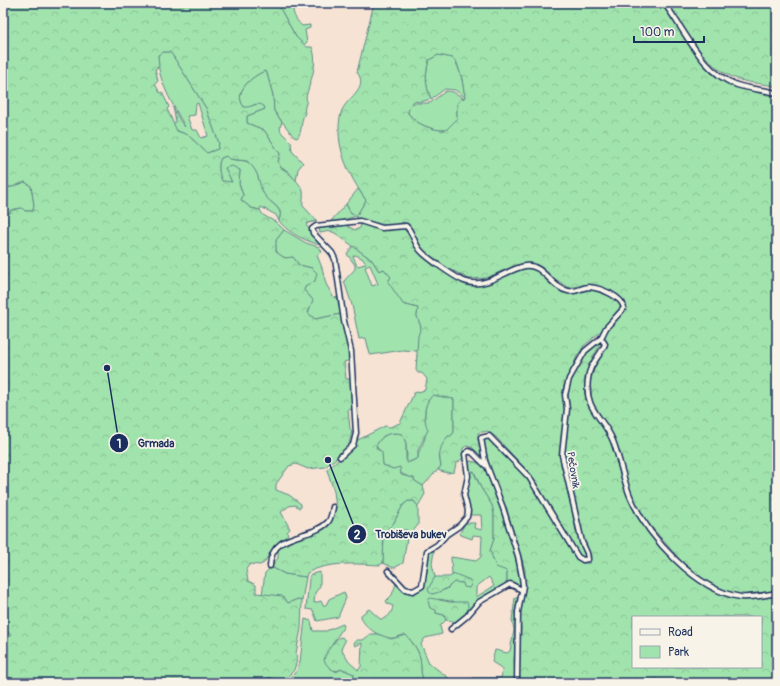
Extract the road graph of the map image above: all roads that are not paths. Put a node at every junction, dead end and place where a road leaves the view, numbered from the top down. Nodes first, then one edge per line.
1 (664, 3) edge
2 (777, 93) edge
3 (601, 338) junction
4 (340, 457) dead end
5 (487, 467) junction
6 (333, 507) dead end
7 (270, 566) dead end
8 (388, 571) dead end
9 (522, 590) junction
10 (777, 593) edge
11 (451, 629) dead end
12 (261, 683) edge
13 (275, 683) edge
14 (517, 683) edge

1 - 2 street
3 - 4 street
3 - 5 street, Pečovnik
3 - 10 street
5 - 8 street
5 - 9 street, Pečovnik
6 - 7 street
9 - 11 street
9 - 14 street, Pečovnik
12 - 13 street

